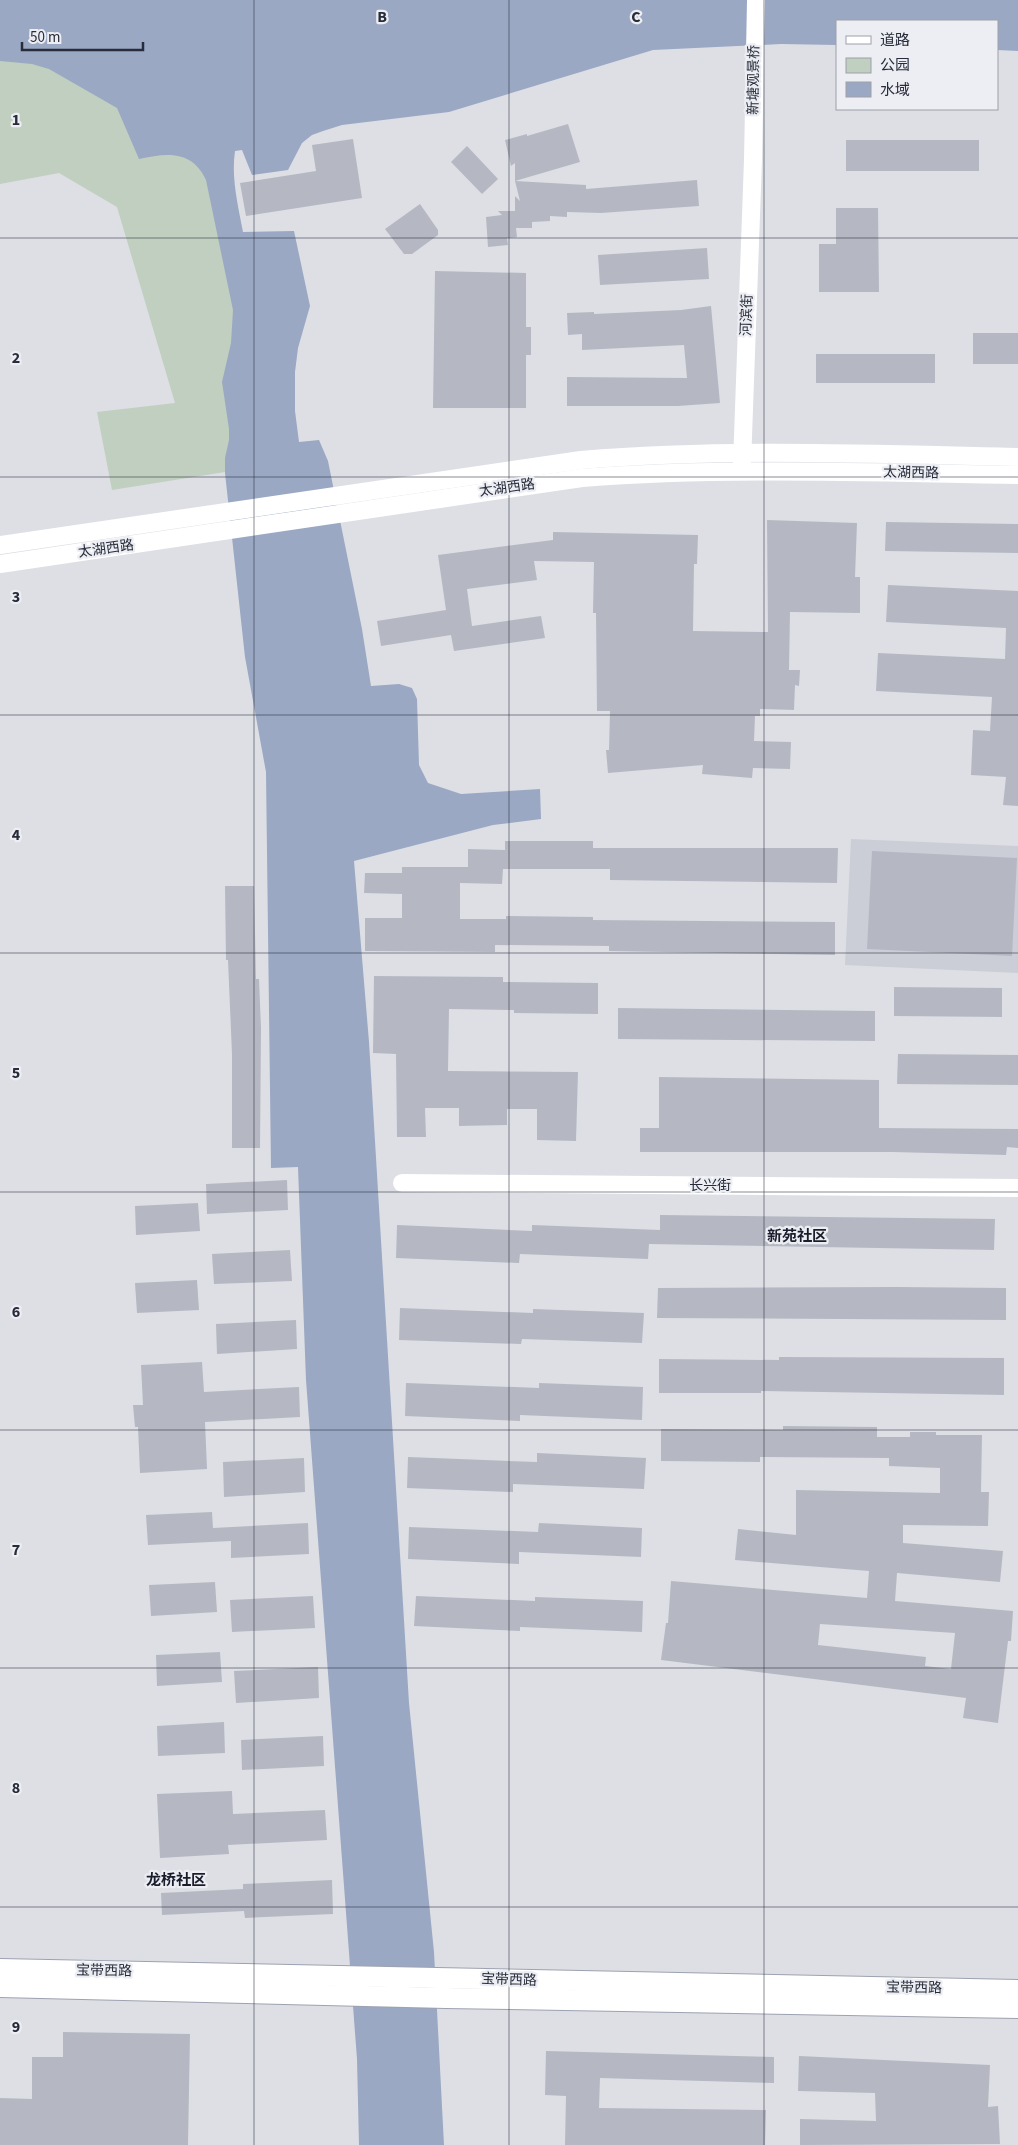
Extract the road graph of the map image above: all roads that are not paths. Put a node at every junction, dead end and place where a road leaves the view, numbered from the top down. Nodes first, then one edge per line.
1 (756, 0) edge
2 (753, 160) joint
3 (742, 453) junction
4 (1018, 456) edge
5 (742, 471) junction
6 (1018, 475) edge
7 (0, 545) edge
8 (0, 564) edge
9 (402, 1183) dead end
10 (1018, 1188) edge
11 (0, 1969) edge
12 (341, 1985) junction
13 (0, 1987) edge
14 (1018, 1990) edge
15 (1018, 2008) edge

1 - 2 main road, 新塘观景桥
2 - 3 main road, 河滨街
3 - 4 main road, 太湖西路
3 - 5 main road, 河滨街
3 - 7 main road, 太湖西路
5 - 6 main road, 太湖西路
5 - 8 main road, 太湖西路
9 - 10 main road, 长兴街
11 - 12 main road, 宝带西路
12 - 13 main road, 宝带西路
12 - 14 main road, 宝带西路
12 - 15 main road, 宝带西路

